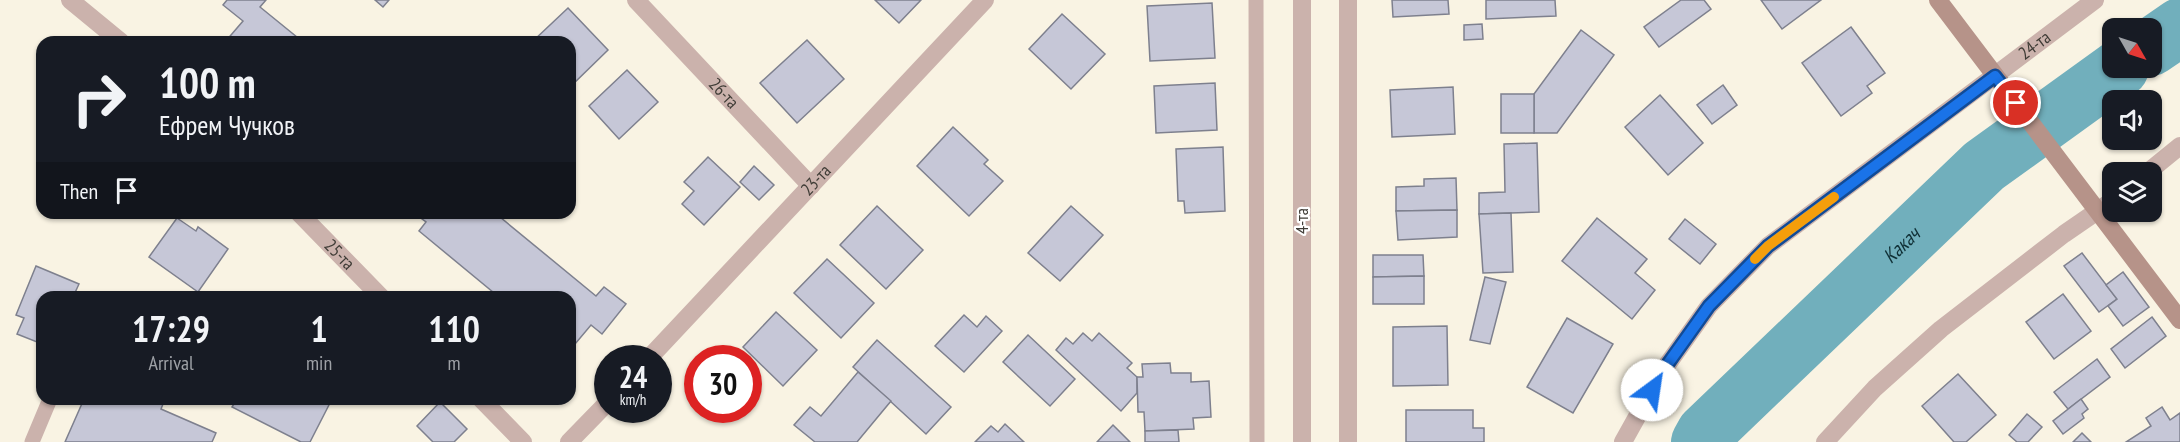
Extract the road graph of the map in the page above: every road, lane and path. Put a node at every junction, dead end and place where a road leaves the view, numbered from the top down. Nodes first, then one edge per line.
1 (70, 0) edge
2 (636, 0) edge
3 (985, 0) edge
4 (1256, 0) edge
5 (1302, 0) edge
6 (1348, 0) edge
7 (1938, 0) edge
8 (2095, 0) edge
9 (114, 36) edge
10 (1995, 76) junction
11 (2180, 146) edge
12 (2160, 162) edge
13 (812, 186) junction
14 (2102, 204) edge
15 (2102, 208) edge
16 (305, 219) edge
17 (2116, 222) edge
18 (375, 291) edge
19 (2180, 320) edge
20 (661, 345) edge
21 (47, 405) edge
22 (487, 405) edge
23 (594, 416) edge
24 (32, 442) edge
25 (523, 442) edge
26 (569, 442) edge
27 (1257, 442) edge
28 (1302, 442) edge
29 (1347, 442) edge
30 (1623, 442) edge
31 (1826, 442) edge

1 - 9 street
2 - 13 street, 26-та
3 - 13 street, 23-та
4 - 27 lane
5 - 28 street, 4-та
6 - 29 street
7 - 10 street
8 - 10 street, 24-та
10 - 14 street
10 - 30 street, 24-та
11 - 12 street
13 - 20 street, 23-та
15 - 31 street
16 - 18 street, 25-та
17 - 19 street
21 - 24 lane
22 - 25 street
23 - 26 street

